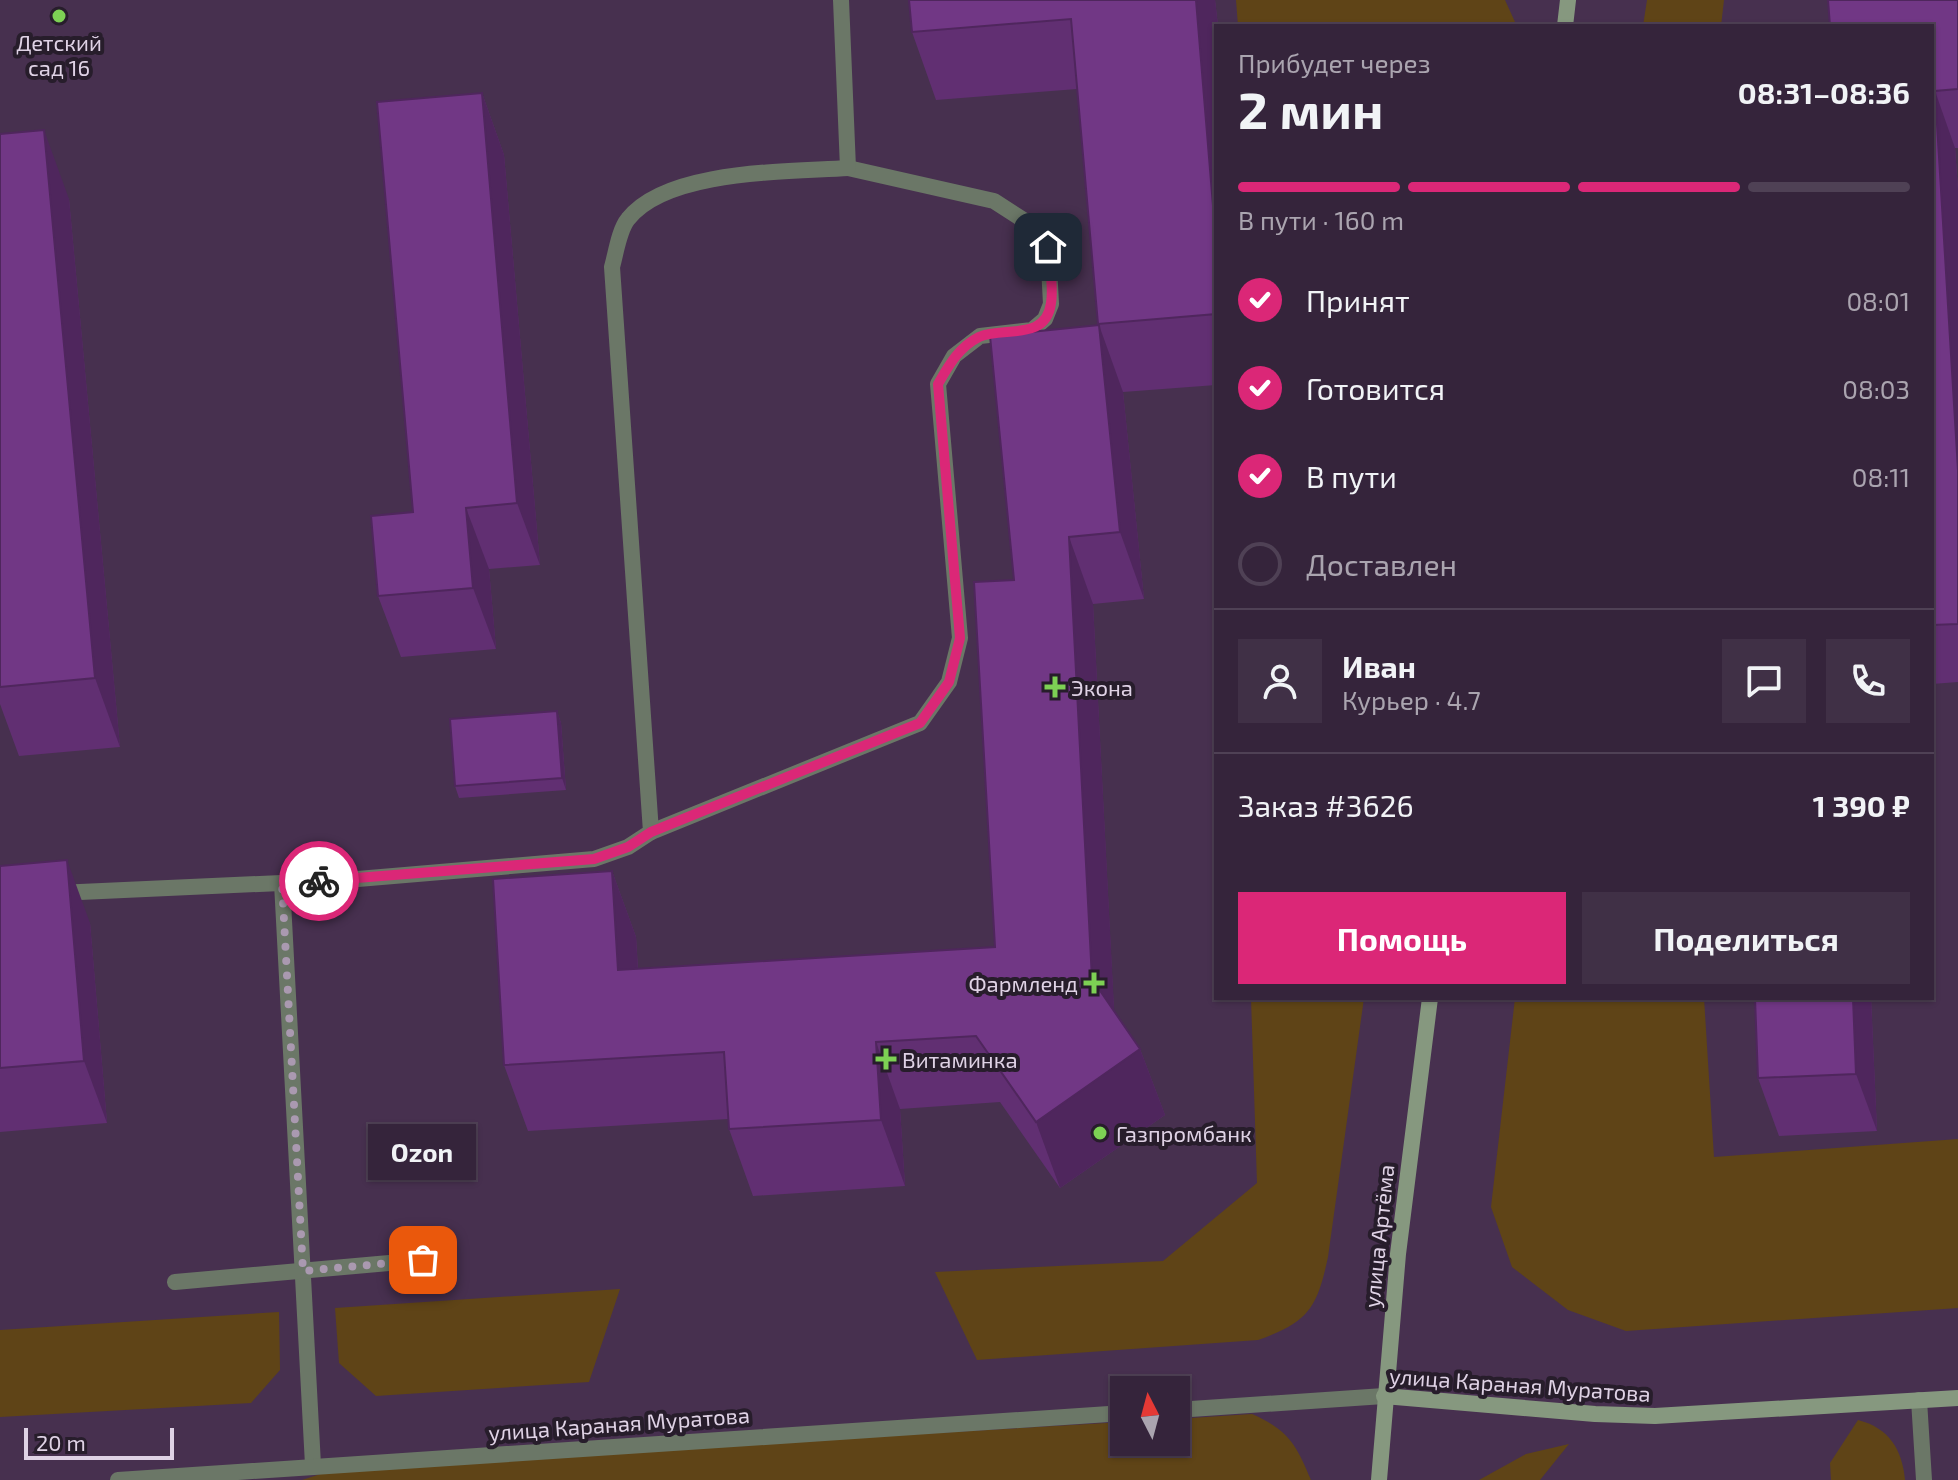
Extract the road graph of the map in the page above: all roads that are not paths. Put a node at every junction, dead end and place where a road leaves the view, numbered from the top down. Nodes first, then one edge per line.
1 (841, 0) edge
2 (1568, 0) edge
3 (1565, 24) edge
4 (848, 168) junction
5 (651, 832) junction
6 (282, 883) junction
7 (47, 893) edge
8 (1430, 1000) edge
9 (423, 1260) dead end
10 (303, 1271) junction
11 (175, 1282) dead end
12 (1384, 1396) junction
13 (1958, 1398) edge
14 (1919, 1400) junction
15 (1190, 1409) edge
16 (1110, 1414) edge
17 (313, 1465) junction
18 (240, 1476) edge
19 (118, 1480) edge
20 (1379, 1480) edge
21 (1924, 1480) edge

1 - 4 street
2 - 3 main road
4 - 5 street
4 - 5 street
5 - 6 street
6 - 7 street
6 - 10 street
8 - 12 main road, улица Артёма
9 - 10 street
10 - 11 street
10 - 17 street
12 - 14 main road, улица Караная Муратова
12 - 15 street, улица Караная Муратова
12 - 20 main road, улица Артёма
13 - 14 main road, улица Караная Муратова
14 - 21 street
16 - 17 street, улица Караная Муратова
17 - 18 street, улица Караная Муратова
18 - 19 street, улица Караная Муратова

